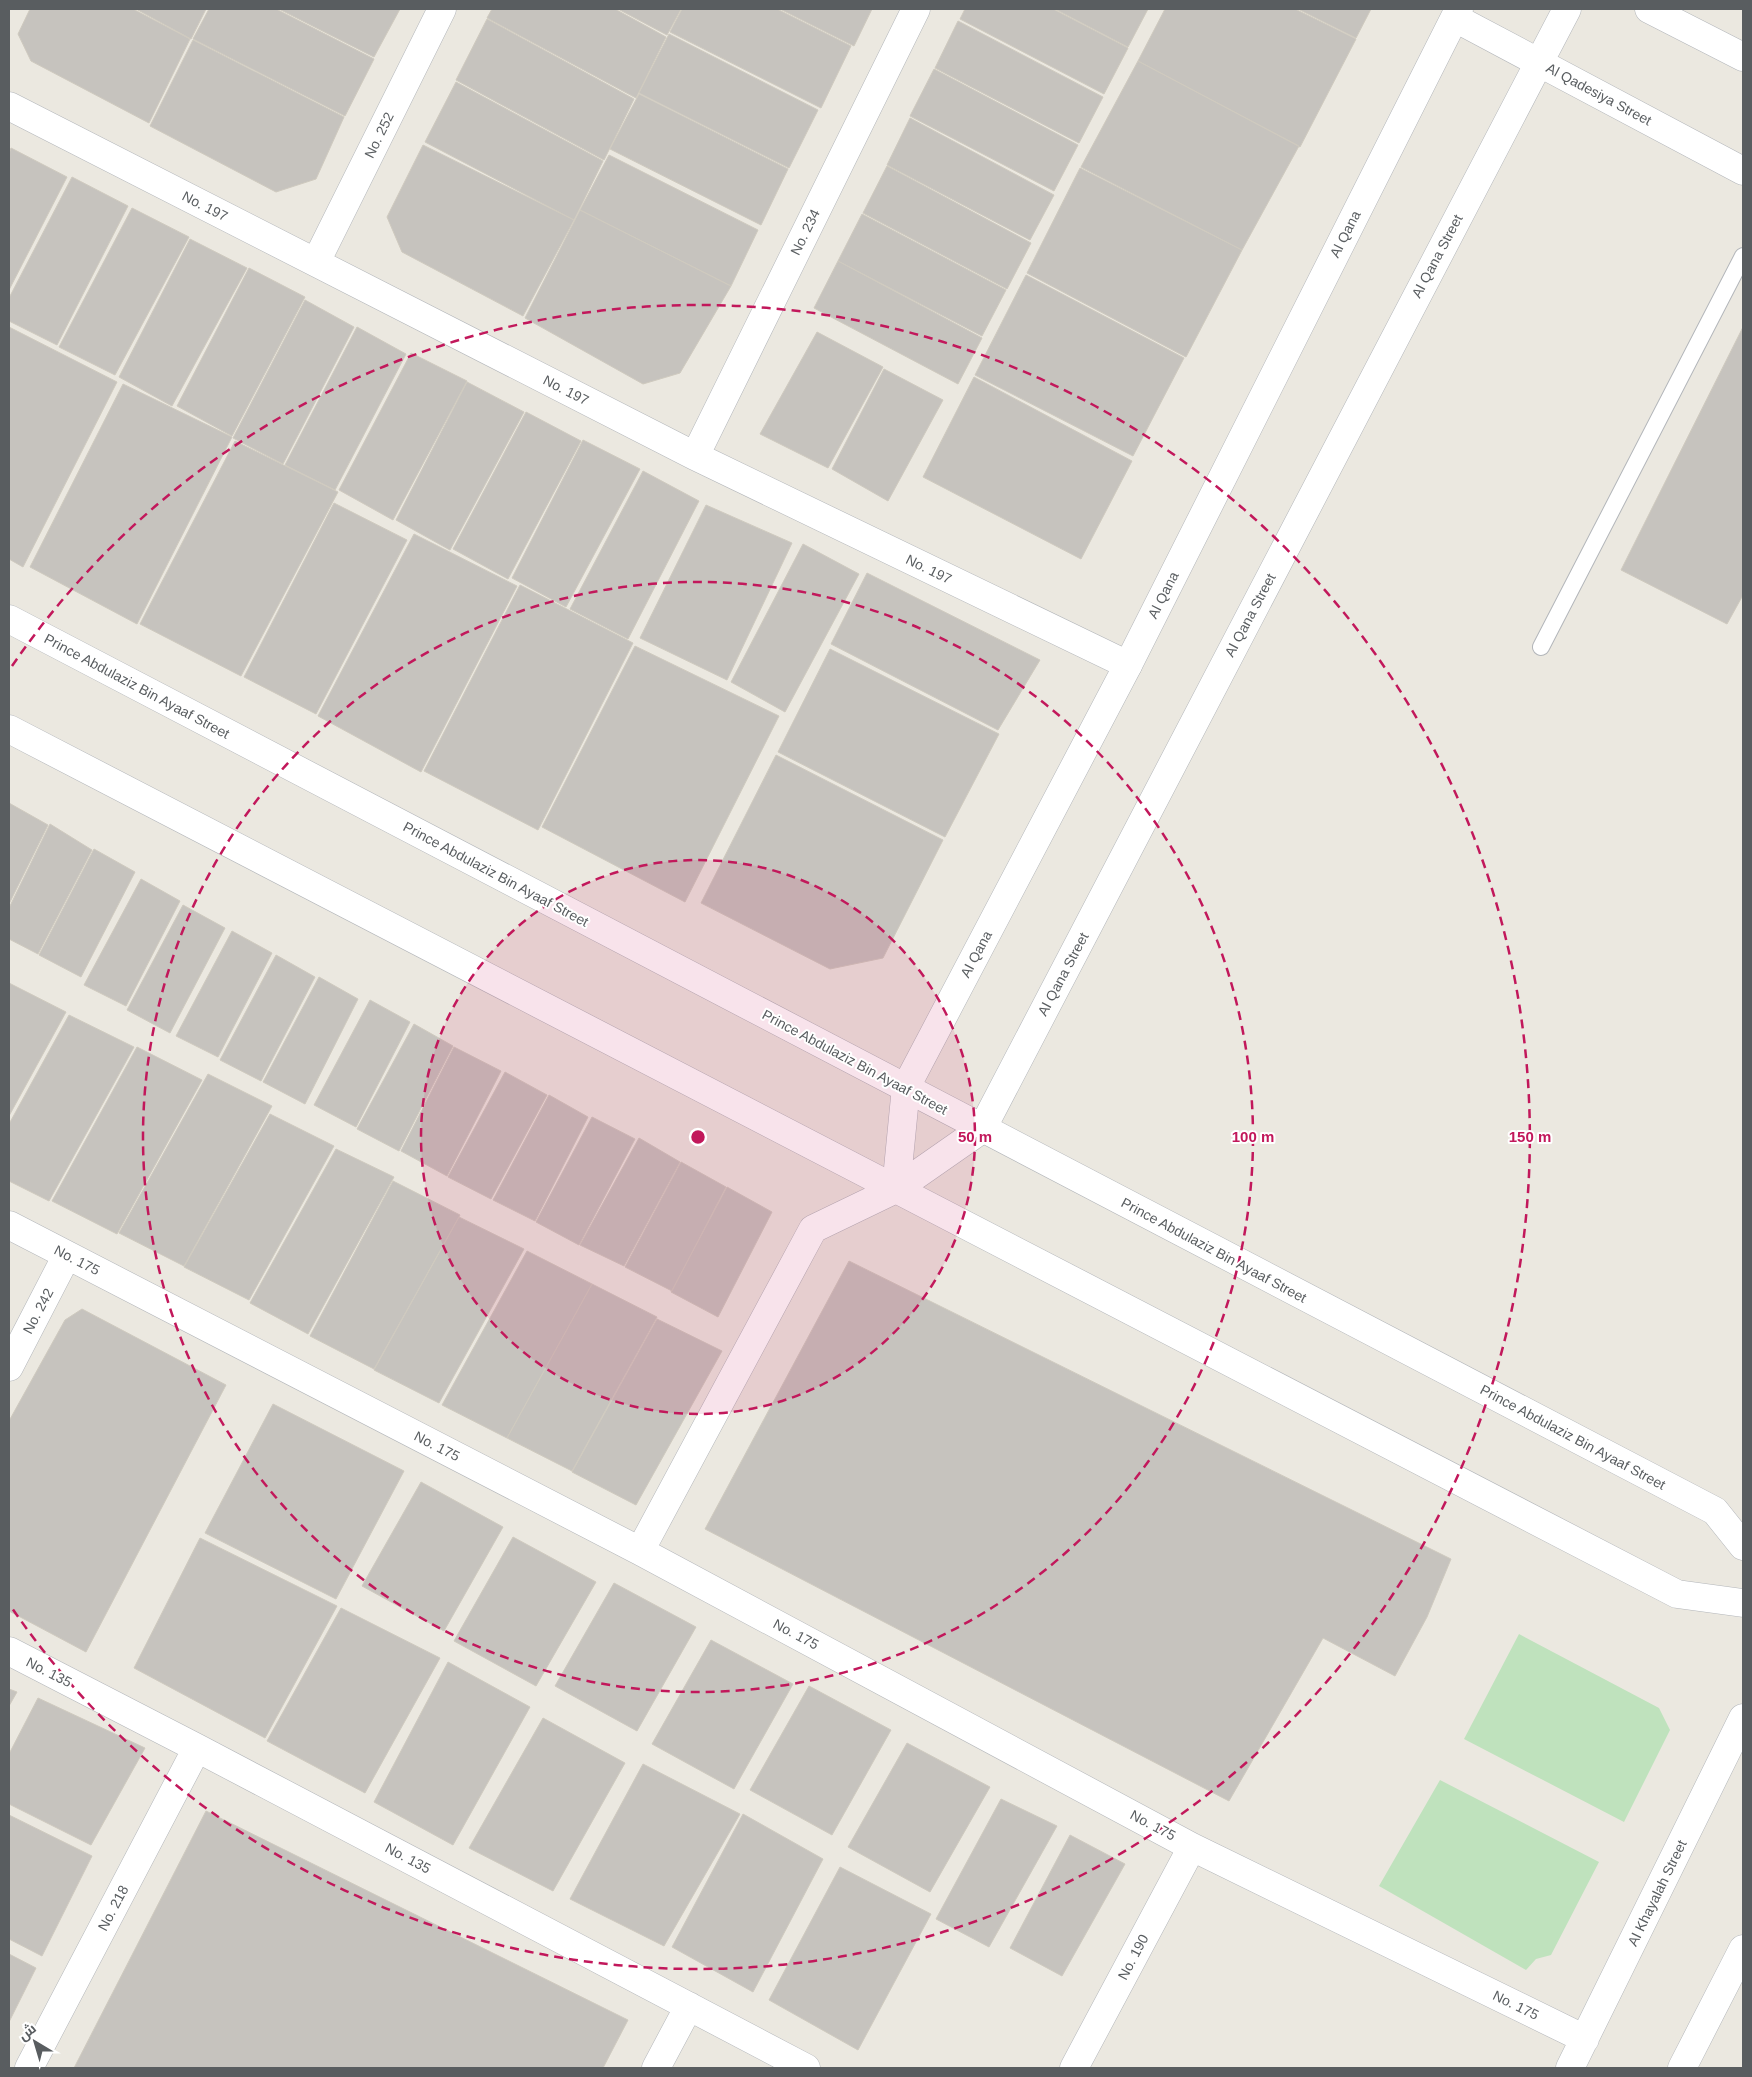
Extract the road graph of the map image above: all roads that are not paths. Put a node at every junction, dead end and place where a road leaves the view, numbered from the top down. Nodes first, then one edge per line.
1 (442, 9) edge
2 (916, 9) edge
3 (1567, 9) edge
4 (1649, 9) edge
5 (1457, 13) edge
6 (1743, 57) edge
7 (1538, 62) junction
8 (9, 106) edge
9 (1743, 171) edge
10 (1743, 256) edge
11 (316, 262) junction
12 (695, 456) junction
13 (9, 619) edge
14 (1541, 646) dead end
15 (1128, 665) junction
16 (9, 729) edge
17 (906, 1087) junction
18 (982, 1129) junction
19 (896, 1189) junction
20 (9, 1225) edge
21 (67, 1255) junction
22 (9, 1367) edge
23 (1743, 1546) edge
24 (640, 1551) junction
25 (1743, 1603) edge
26 (9, 1651) edge
27 (1743, 1718) edge
28 (198, 1748) junction
29 (1192, 1846) junction
30 (1743, 1949) edge
31 (689, 2006) junction
32 (1585, 2039) junction
33 (29, 2068) edge
34 (656, 2068) edge
35 (806, 2068) edge
36 (1074, 2068) edge
37 (1570, 2068) edge
38 (1682, 2068) edge

1 - 11 street, No. 252
2 - 12 street, No. 234
3 - 7 street, Al Qana Street
4 - 6 street
5 - 7 street, Al Qadesiya Street
5 - 15 street, Al Qana
7 - 9 street, Al Qadesiya Street
7 - 18 street, Al Qana Street
8 - 11 street, No. 197
10 - 14 lane
11 - 12 street, No. 197
12 - 15 street, No. 197
13 - 17 street, Prince Abdulaziz Bin Ayaaf Street
15 - 17 street, Al Qana
16 - 19 street
17 - 18 street, Prince Abdulaziz Bin Ayaaf Street
17 - 19 street, Al Qana
18 - 19 street, Al Qana Street
18 - 23 street, Prince Abdulaziz Bin Ayaaf Street
19 - 24 street, Al Qana Street
19 - 25 street
20 - 21 street, No. 175
21 - 22 street, No. 242
21 - 24 street, No. 175
24 - 29 street, No. 175
26 - 28 street, No. 135
27 - 32 street, Al Khayalah Street
28 - 31 street, No. 135
28 - 33 street, No. 218
29 - 32 street, No. 175
29 - 36 street, No. 190
30 - 38 street
31 - 34 street
31 - 35 street, No. 135
32 - 37 street, Al Khayalah Street

